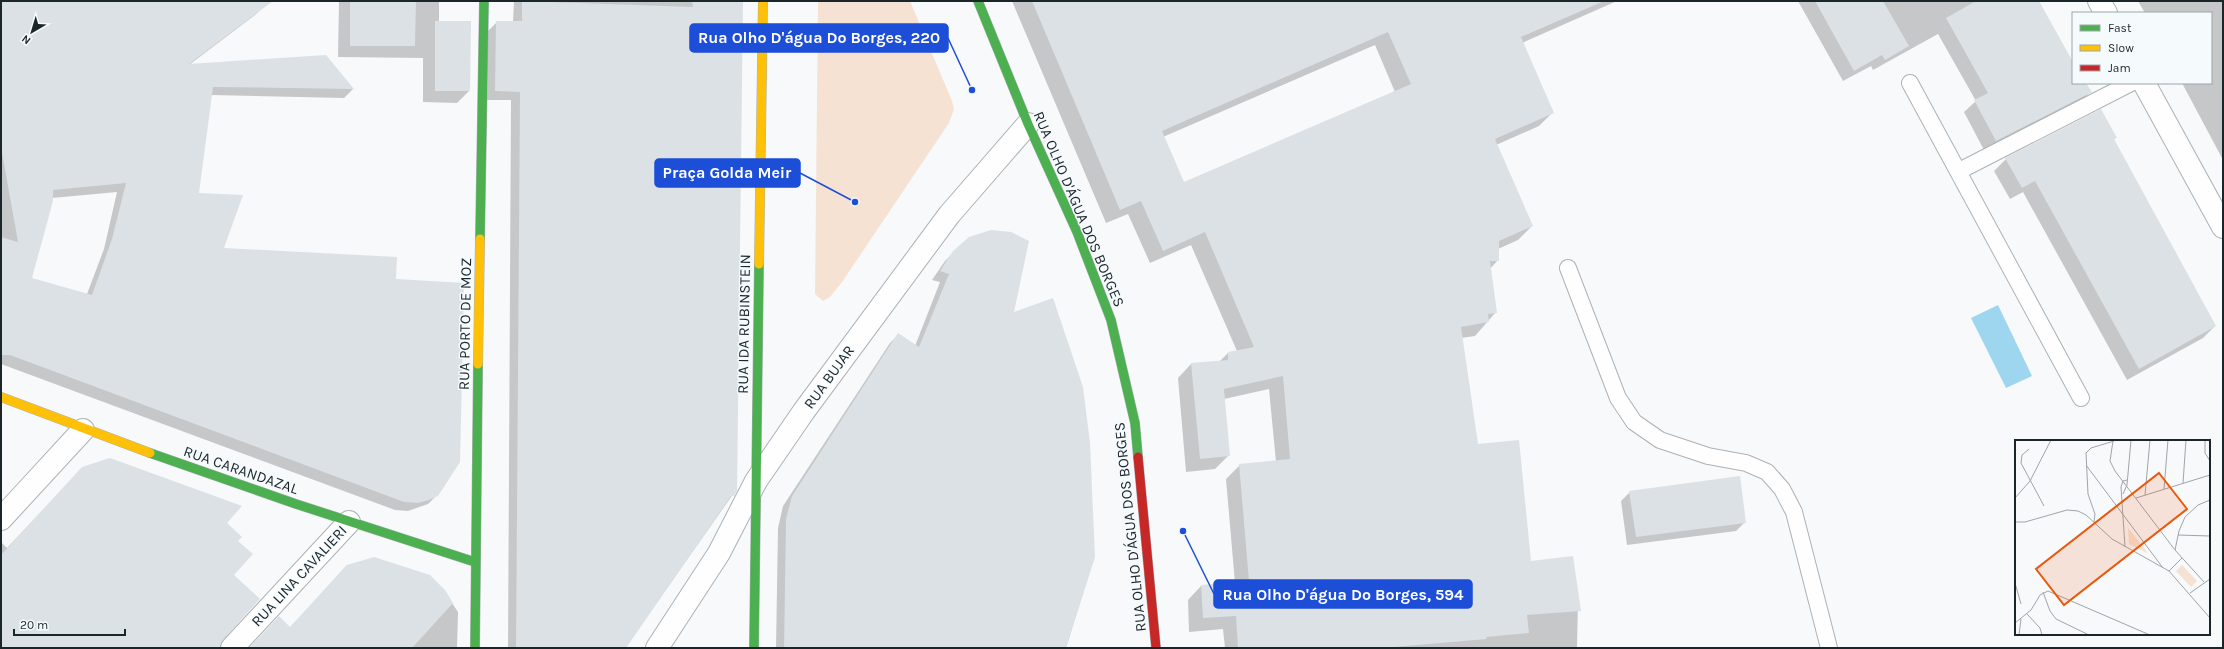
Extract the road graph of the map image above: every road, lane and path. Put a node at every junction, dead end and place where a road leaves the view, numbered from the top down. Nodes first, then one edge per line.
1 (484, 1) edge
2 (763, 1) edge
3 (978, 1) edge
4 (2099, 1) edge
5 (2105, 12) edge
6 (1910, 83) dead end
7 (2129, 84) edge
8 (2145, 84) edge
9 (1028, 124) junction
10 (1959, 171) junction
11 (2223, 227) edge
12 (1568, 268) dead end
13 (1, 396) edge
14 (2081, 398) dead end
15 (83, 430) junction
16 (756, 481) junction
17 (1, 519) edge
18 (349, 522) junction
19 (475, 562) junction
20 (232, 648) edge
21 (476, 648) edge
22 (657, 648) edge
23 (754, 648) edge
24 (1156, 648) edge
25 (1828, 648) edge

1 - 19 street, RUA PORTO DE MOZ
2 - 16 street, RUA IDA RUBINSTEIN
3 - 9 street, RUA OLHO D'ÁGUA DOS BORGES
4 - 5 street
6 - 10 lane
7 - 10 lane
8 - 11 street
9 - 16 street, RUA BUJAR
9 - 24 street, RUA OLHO D'ÁGUA DOS BORGES
10 - 14 lane
12 - 25 lane
13 - 15 street, RUA CARANDAZAL
15 - 17 street
15 - 18 street, RUA CARANDAZAL
16 - 22 street, RUA BUJAR
16 - 23 street, RUA IDA RUBINSTEIN
18 - 19 street, RUA CARANDAZAL
18 - 20 street, RUA LINA CAVALIERI
19 - 21 street, RUA PORTO DE MOZ

